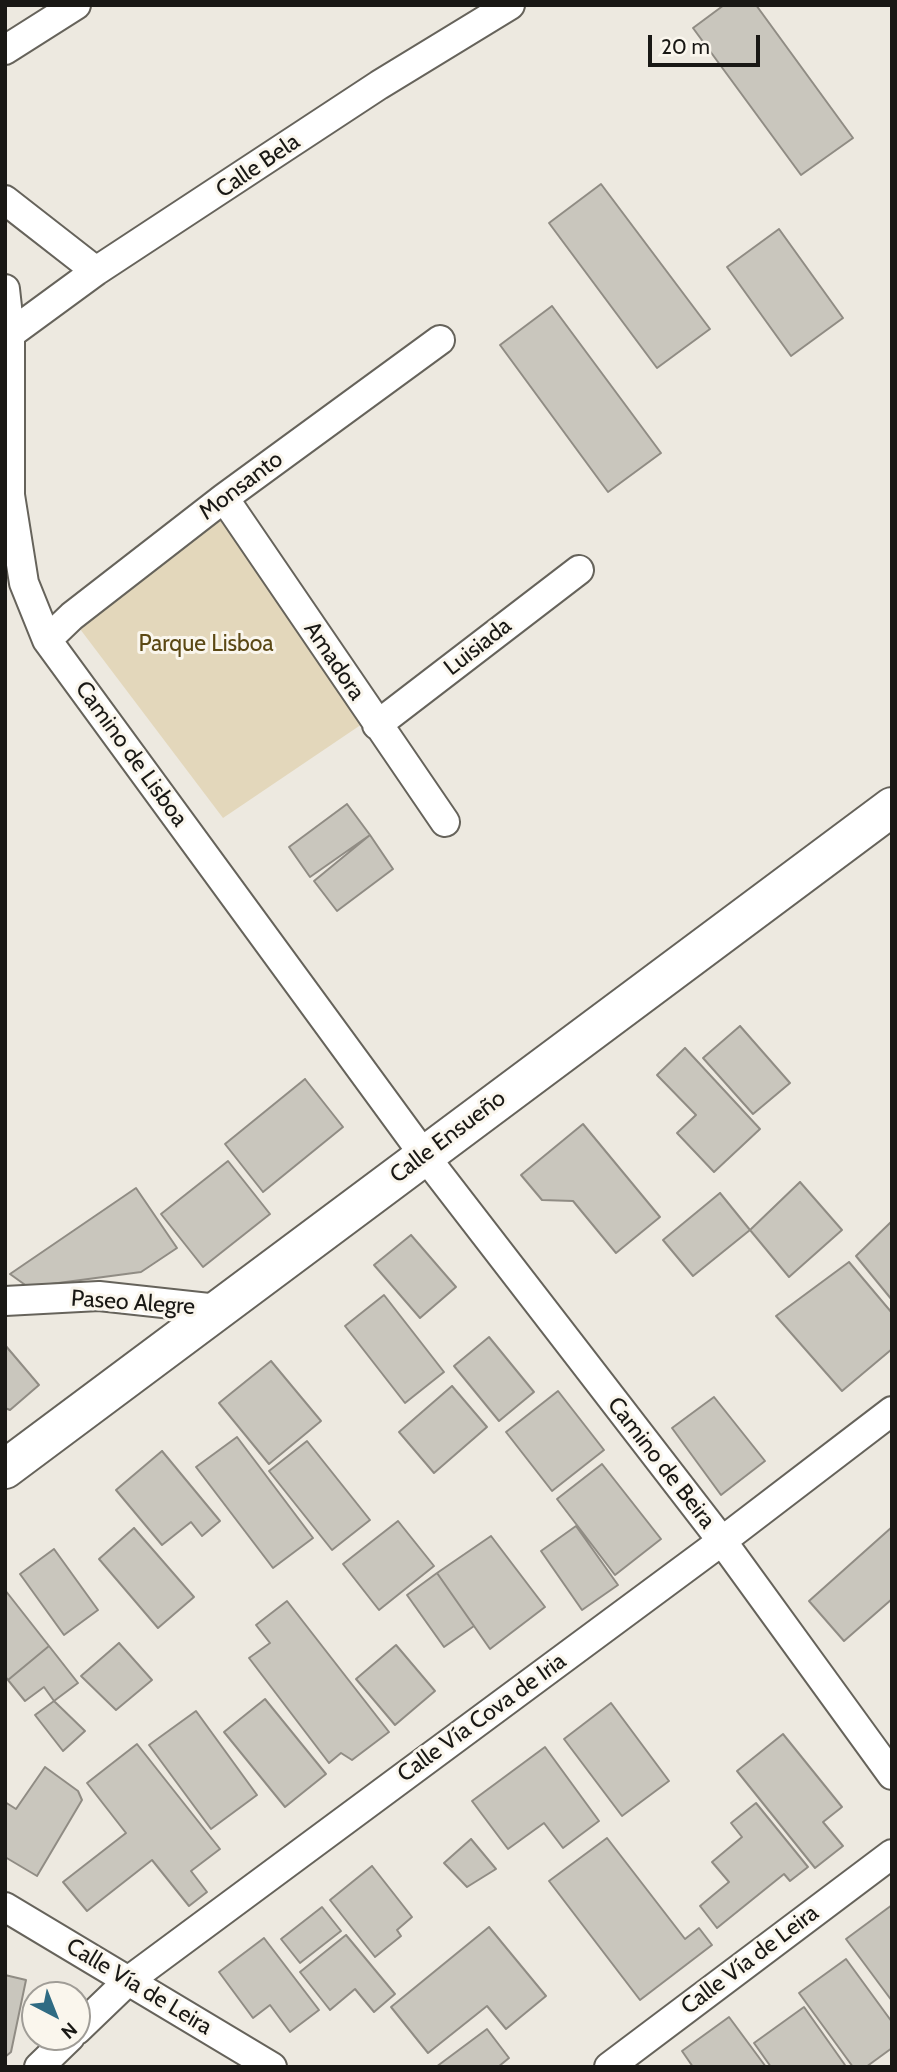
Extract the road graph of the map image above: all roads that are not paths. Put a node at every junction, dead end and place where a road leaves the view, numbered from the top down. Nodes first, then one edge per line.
1 (76, 5) edge
2 (510, 5) edge
3 (5, 50) edge
4 (5, 200) edge
5 (96, 271) junction
6 (5, 289) edge
7 (10, 334) junction
8 (440, 340) dead end
9 (224, 498) junction
10 (579, 570) dead end
11 (47, 640) junction
12 (377, 725) junction
13 (892, 807) edge
14 (445, 822) dead end
15 (424, 1155) junction
16 (5, 1301) edge
17 (218, 1309) junction
18 (892, 1411) edge
19 (5, 1469) edge
20 (722, 1541) junction
21 (892, 1775) edge
22 (892, 1854) edge
23 (5, 1907) edge
24 (128, 1981) junction
25 (91, 2017) edge
26 (56, 2051) edge
27 (39, 2067) edge
28 (272, 2067) edge
29 (609, 2067) edge

1 - 3 street
2 - 5 street, Calle Bela
4 - 5 street
5 - 7 street, Calle Bela
6 - 7 street, Camino de Lisboa
7 - 11 street, Camino de Lisboa
8 - 9 street, Monsanto
9 - 11 street, Monsanto
9 - 12 street, Amadora
10 - 12 street, Luisiada
11 - 15 street, Camino de Lisboa
12 - 14 street, Amadora
13 - 15 street, Calle Ensueño
15 - 17 street, Calle Ensueño
15 - 20 street, Camino de Beira
16 - 17 street, Paseo Alegre
17 - 19 street, Calle Ensueño
18 - 20 street, Calle Vía Cova de Iria
20 - 21 street, Camino de Beira
20 - 24 street, Calle Vía Cova de Iria
22 - 29 street, Calle Vía de Leira
23 - 24 street, Calle Vía de Leira
24 - 25 street, Calle Vía Cova de Iria
24 - 28 street, Calle Vía de Leira
26 - 27 street

